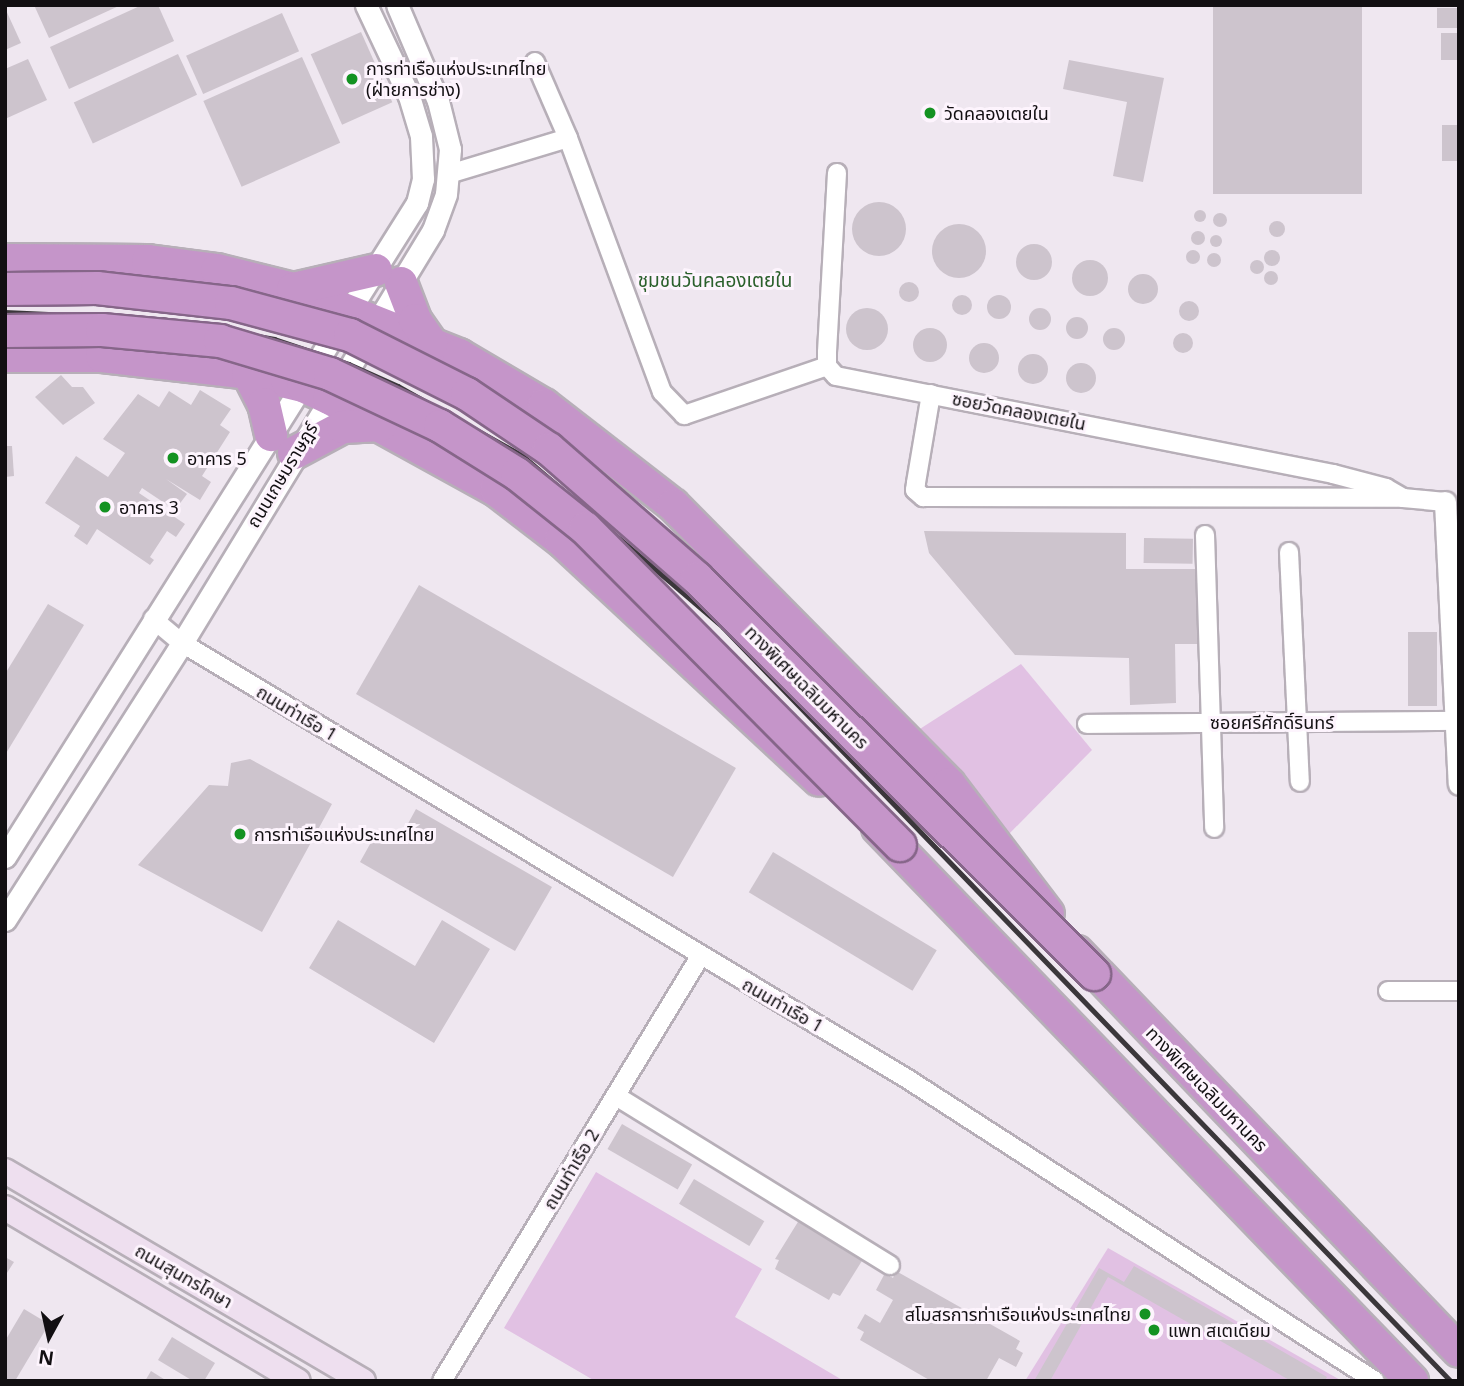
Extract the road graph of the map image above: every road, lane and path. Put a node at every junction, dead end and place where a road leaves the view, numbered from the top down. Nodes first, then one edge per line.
1 (366, 5) edge
2 (397, 5) edge
3 (535, 62) dead end
4 (568, 138) junction
5 (837, 173) dead end
6 (449, 174) junction
7 (18, 259) edge
8 (388, 277) junction
9 (5, 289) edge
10 (293, 289) junction
11 (364, 316) junction
12 (5, 331) edge
13 (432, 344) junction
14 (5, 356) edge
15 (828, 366) junction
16 (248, 373) junction
17 (316, 392) junction
18 (932, 394) junction
19 (381, 425) junction
20 (283, 444) junction
21 (1403, 498) junction
22 (1445, 502) joint
23 (1205, 535) dead end
24 (1289, 552) dead end
25 (153, 619) junction
26 (183, 643) junction
27 (1212, 721) junction
28 (1457, 721) junction
29 (1299, 722) junction
30 (1087, 724) dead end
31 (1300, 782) dead end
32 (1459, 784) edge
33 (1214, 828) dead end
34 (900, 845) junction
35 (5, 857) edge
36 (5, 920) edge
37 (700, 957) junction
38 (1094, 974) junction
39 (1388, 991) dead end
40 (1459, 991) edge
41 (616, 1096) junction
42 (5, 1171) edge
43 (5, 1208) edge
44 (890, 1265) dead end
45 (1459, 1351) edge
46 (298, 1381) edge
47 (363, 1381) edge
48 (442, 1381) edge
49 (1375, 1381) edge
50 (1412, 1381) edge

1 - 8 street, ถนนเกษมราษฎร์
2 - 6 street, ถนนเกษมราษฎร์
3 - 4 street
4 - 6 street
4 - 15 street
5 - 15 street
6 - 8 street, ถนนเกษมราษฎร์
7 - 10 highway
8 - 10 highway
8 - 11 street, ถนนเกษมราษฎร์
8 - 13 highway
9 - 38 highway, ทางพิเศษเฉลิมมหานคร, bridge
10 - 11 highway
11 - 13 highway
11 - 17 street, ถนนเกษมราษฎร์
12 - 34 highway, bridge
13 - 38 highway, bridge
14 - 16 highway
15 - 18 street, ซอยวัดคลองเตยใน
16 - 17 highway
16 - 20 highway
17 - 19 highway
17 - 20 street, ถนนเกษมราษฎร์
17 - 20 street, ถนนเกษมราษฎร์
18 - 21 street, ซอยวัดคลองเตยใน
18 - 21 street
19 - 20 highway
19 - 34 highway, bridge
20 - 25 street, ถนนเกษมราษฎร์
20 - 26 street, ถนนเกษมราษฎร์
21 - 22 street
22 - 28 street
23 - 27 street
24 - 29 street
25 - 26 street, ถนนท่าเรือ 1
25 - 35 street, ถนนเกษมราษฎร์
26 - 36 street, ถนนเกษมราษฎร์
26 - 37 street, ถนนท่าเรือ 1
27 - 29 street, ซอยศรีศักดิ์รินทร์
27 - 30 street, ซอยศรีศักดิ์รินทร์
27 - 33 street
28 - 29 street, ซอยศรีศักดิ์รินทร์
28 - 32 street
29 - 31 street
34 - 50 highway
37 - 41 street, ถนนท่าเรือ 2
37 - 49 street, ถนนท่าเรือ 1
38 - 45 highway, ทางพิเศษเฉลิมมหานคร
39 - 40 street
41 - 44 street
41 - 48 street, ถนนท่าเรือ 2
42 - 47 main road, ถนนสุนทรโกษา
43 - 46 main road, ถนนสุนทรโกษา

